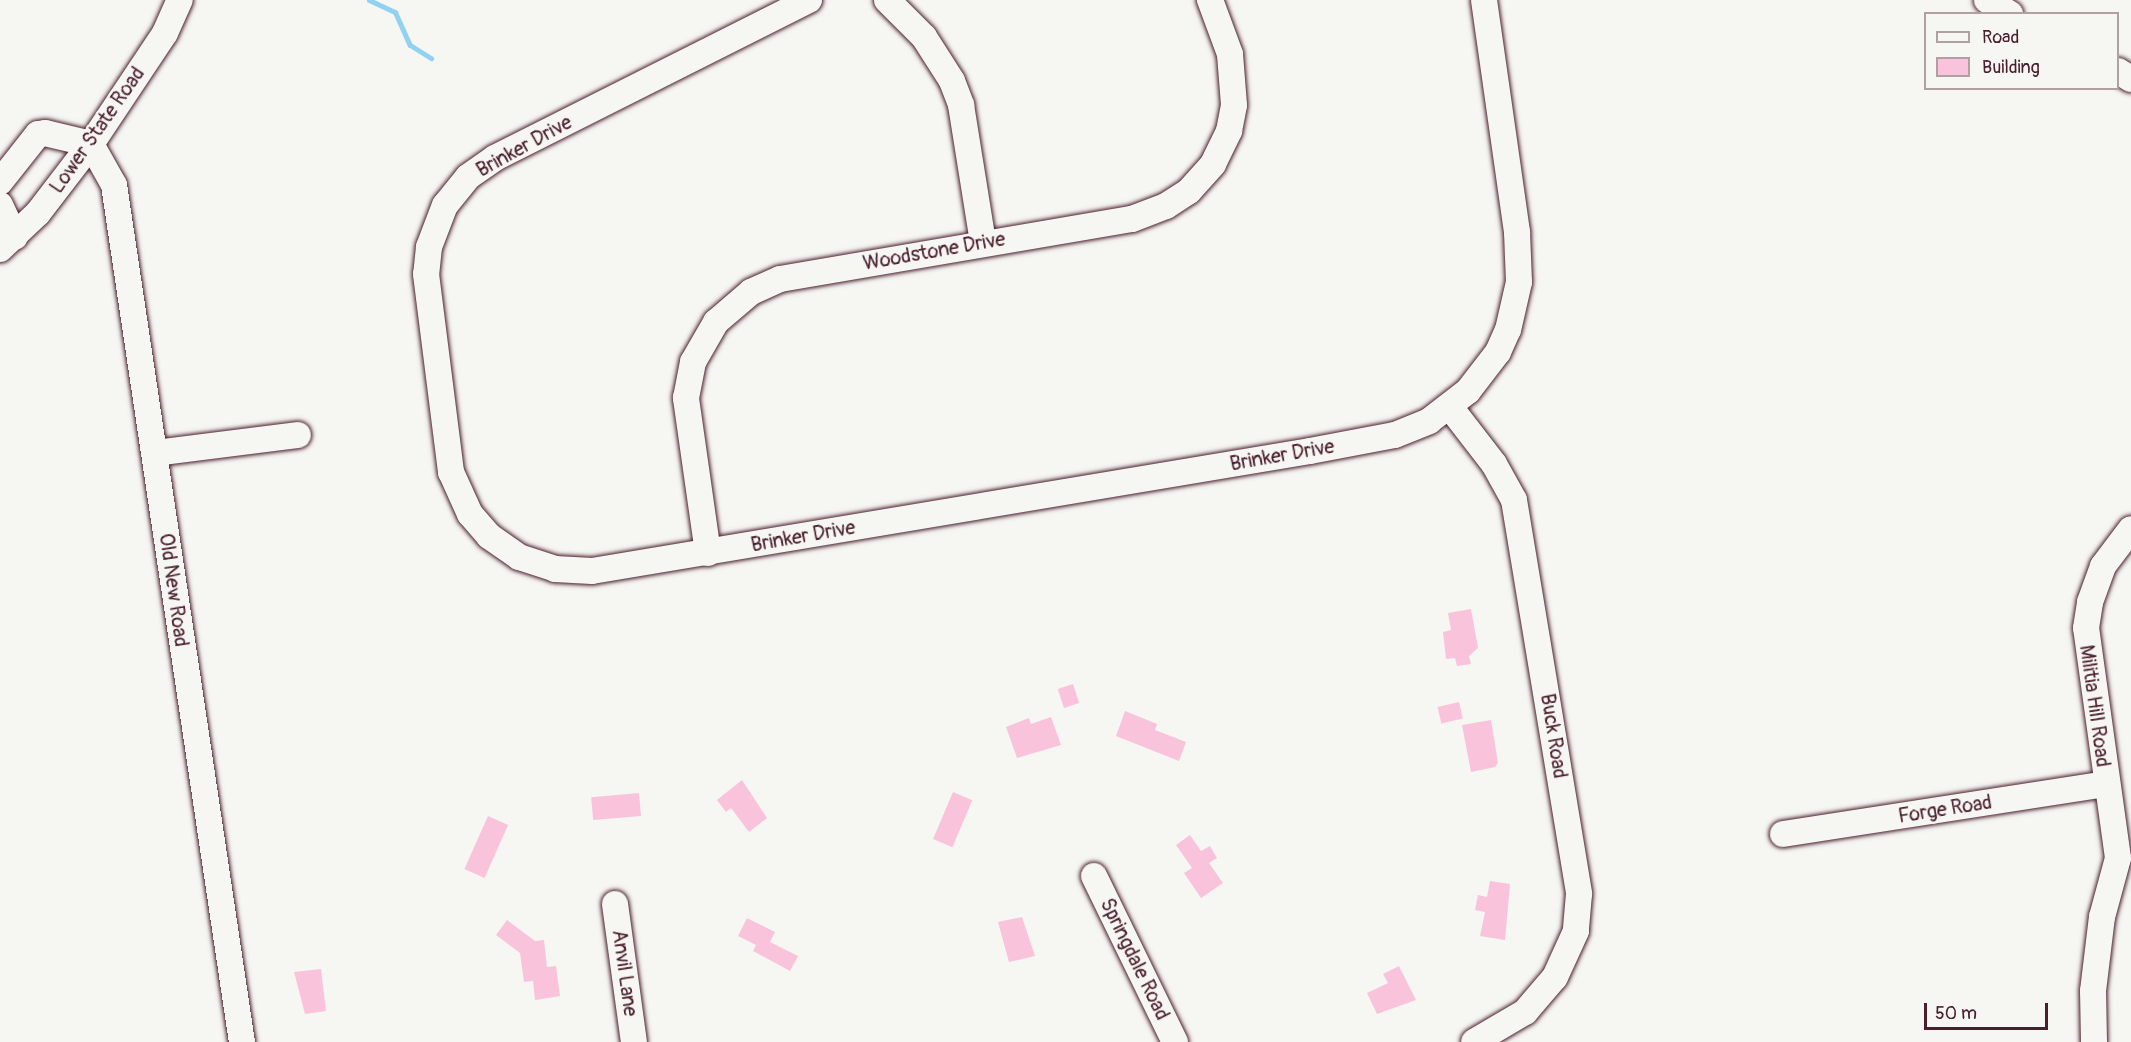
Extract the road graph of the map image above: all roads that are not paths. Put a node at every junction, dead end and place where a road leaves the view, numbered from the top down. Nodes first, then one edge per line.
1 (180, 0) edge
2 (809, 0) edge
3 (887, 0) edge
4 (1210, 0) edge
5 (1484, 0) edge
6 (1987, 0) edge
7 (2007, 12) edge
8 (91, 144) junction
9 (0, 182) edge
10 (0, 205) edge
11 (983, 242) junction
12 (7, 243) edge
13 (1450, 407) junction
14 (298, 435) dead end
15 (155, 453) junction
16 (2131, 529) edge
17 (708, 553) junction
18 (2106, 783) junction
19 (1783, 834) dead end
20 (1094, 876) dead end
21 (615, 904) dead end
22 (1516, 1032) edge
23 (243, 1042) edge
24 (634, 1042) edge
25 (1175, 1042) edge
26 (1474, 1042) edge
27 (2094, 1042) edge

1 - 8 street, Lower State Road
2 - 17 street, Brinker Drive
3 - 11 street
4 - 11 street, Woodstone Drive
5 - 13 street, Brinker Drive
6 - 7 street
8 - 9 street
8 - 12 street, Lower State Road
8 - 15 street, Old New Road
10 - 12 street
11 - 17 street, Woodstone Drive
13 - 17 street, Brinker Drive
13 - 22 street, Buck Road
14 - 15 street
15 - 23 street, Old New Road
16 - 18 street, Militia Hill Road
18 - 19 street, Forge Road
18 - 27 street, Militia Hill Road
20 - 25 street, Springdale Road
21 - 24 street, Anvil Lane
22 - 26 street, Buck Road

